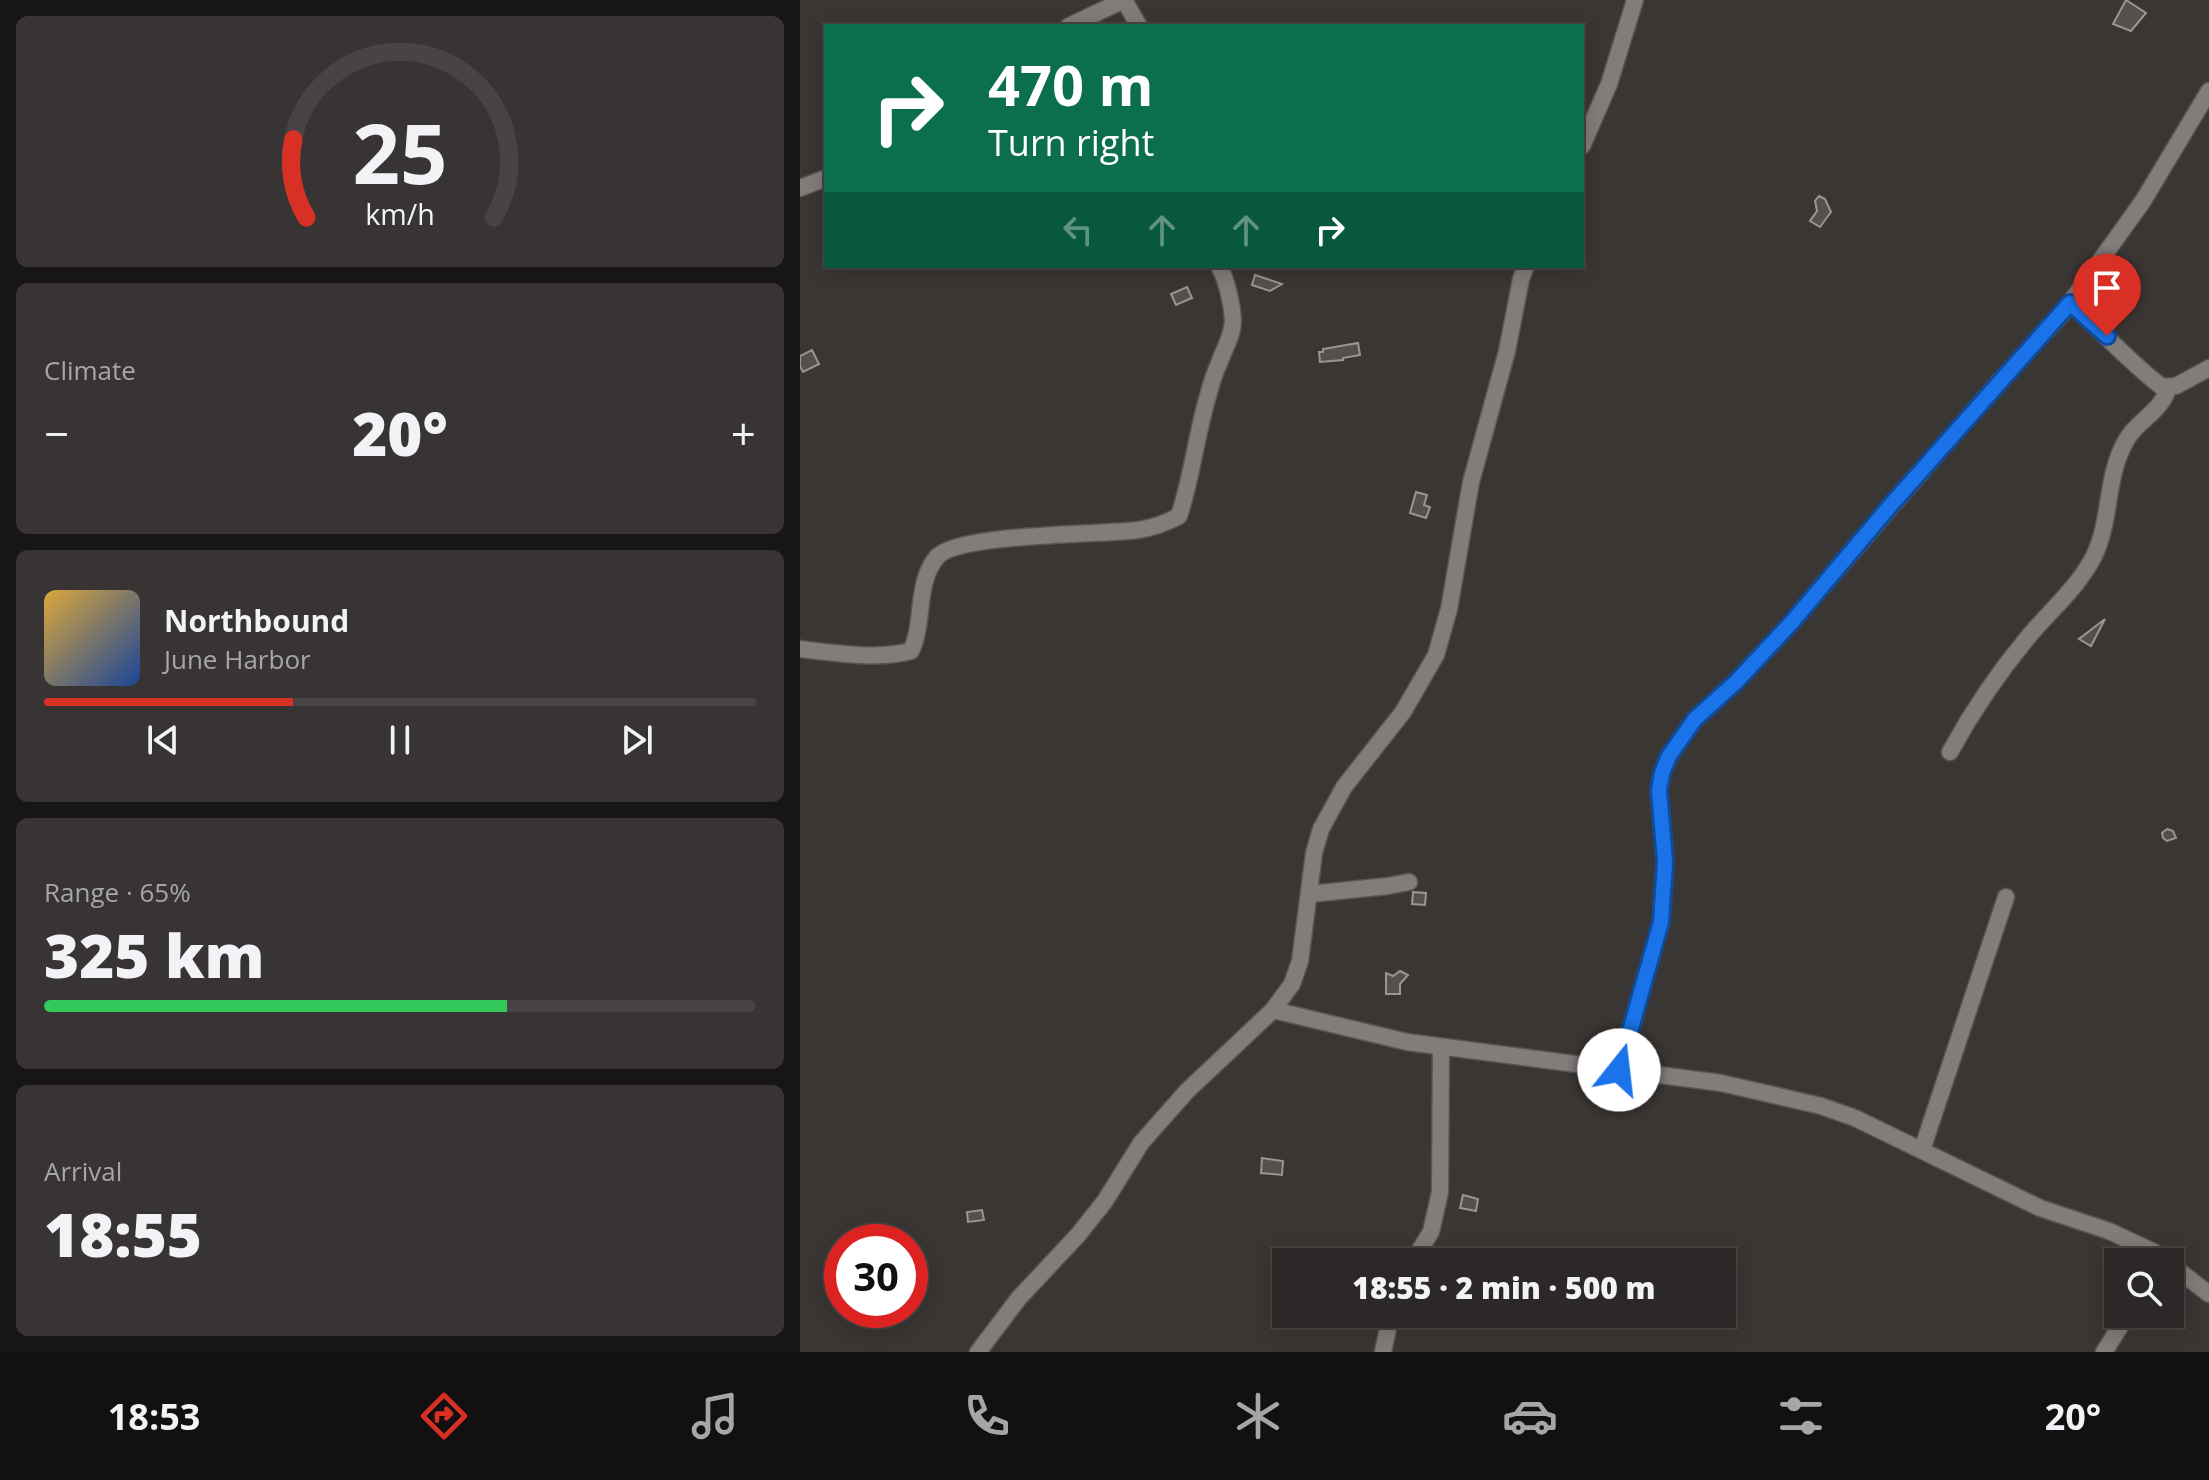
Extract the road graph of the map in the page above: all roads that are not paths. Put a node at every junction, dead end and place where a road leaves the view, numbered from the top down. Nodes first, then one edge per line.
1 (1124, 0) edge
2 (1635, 0) edge
3 (1073, 24) edge
4 (1138, 24) edge
5 (2209, 91) edge
6 (1584, 141) edge
7 (824, 179) edge
8 (800, 188) edge
9 (1220, 268) edge
10 (1525, 268) edge
11 (2070, 303) junction
12 (2209, 368) edge
13 (2168, 388) junction
14 (800, 649) edge
15 (1950, 752) dead end
16 (1409, 882) dead end
17 (1310, 894) junction
18 (2006, 897) dead end
19 (1273, 1010) junction
20 (1441, 1047) junction
21 (1619, 1070) junction
22 (1922, 1150) junction
23 (1421, 1248) edge
24 (2139, 1248) edge
25 (2184, 1276) edge
26 (2209, 1294) edge
27 (1388, 1328) edge
28 (2119, 1328) edge
29 (978, 1352) edge
30 (1383, 1352) edge
31 (2104, 1352) edge

1 - 3 street
1 - 4 street
2 - 6 street
5 - 11 street
7 - 8 street
9 - 14 street
10 - 17 street
11 - 13 street
11 - 21 street
12 - 13 street
13 - 15 street
16 - 17 street
17 - 19 street
18 - 22 street
19 - 20 street
19 - 29 street
20 - 21 street
20 - 23 street
21 - 22 street
22 - 24 street
25 - 26 street
27 - 30 street
28 - 31 street

